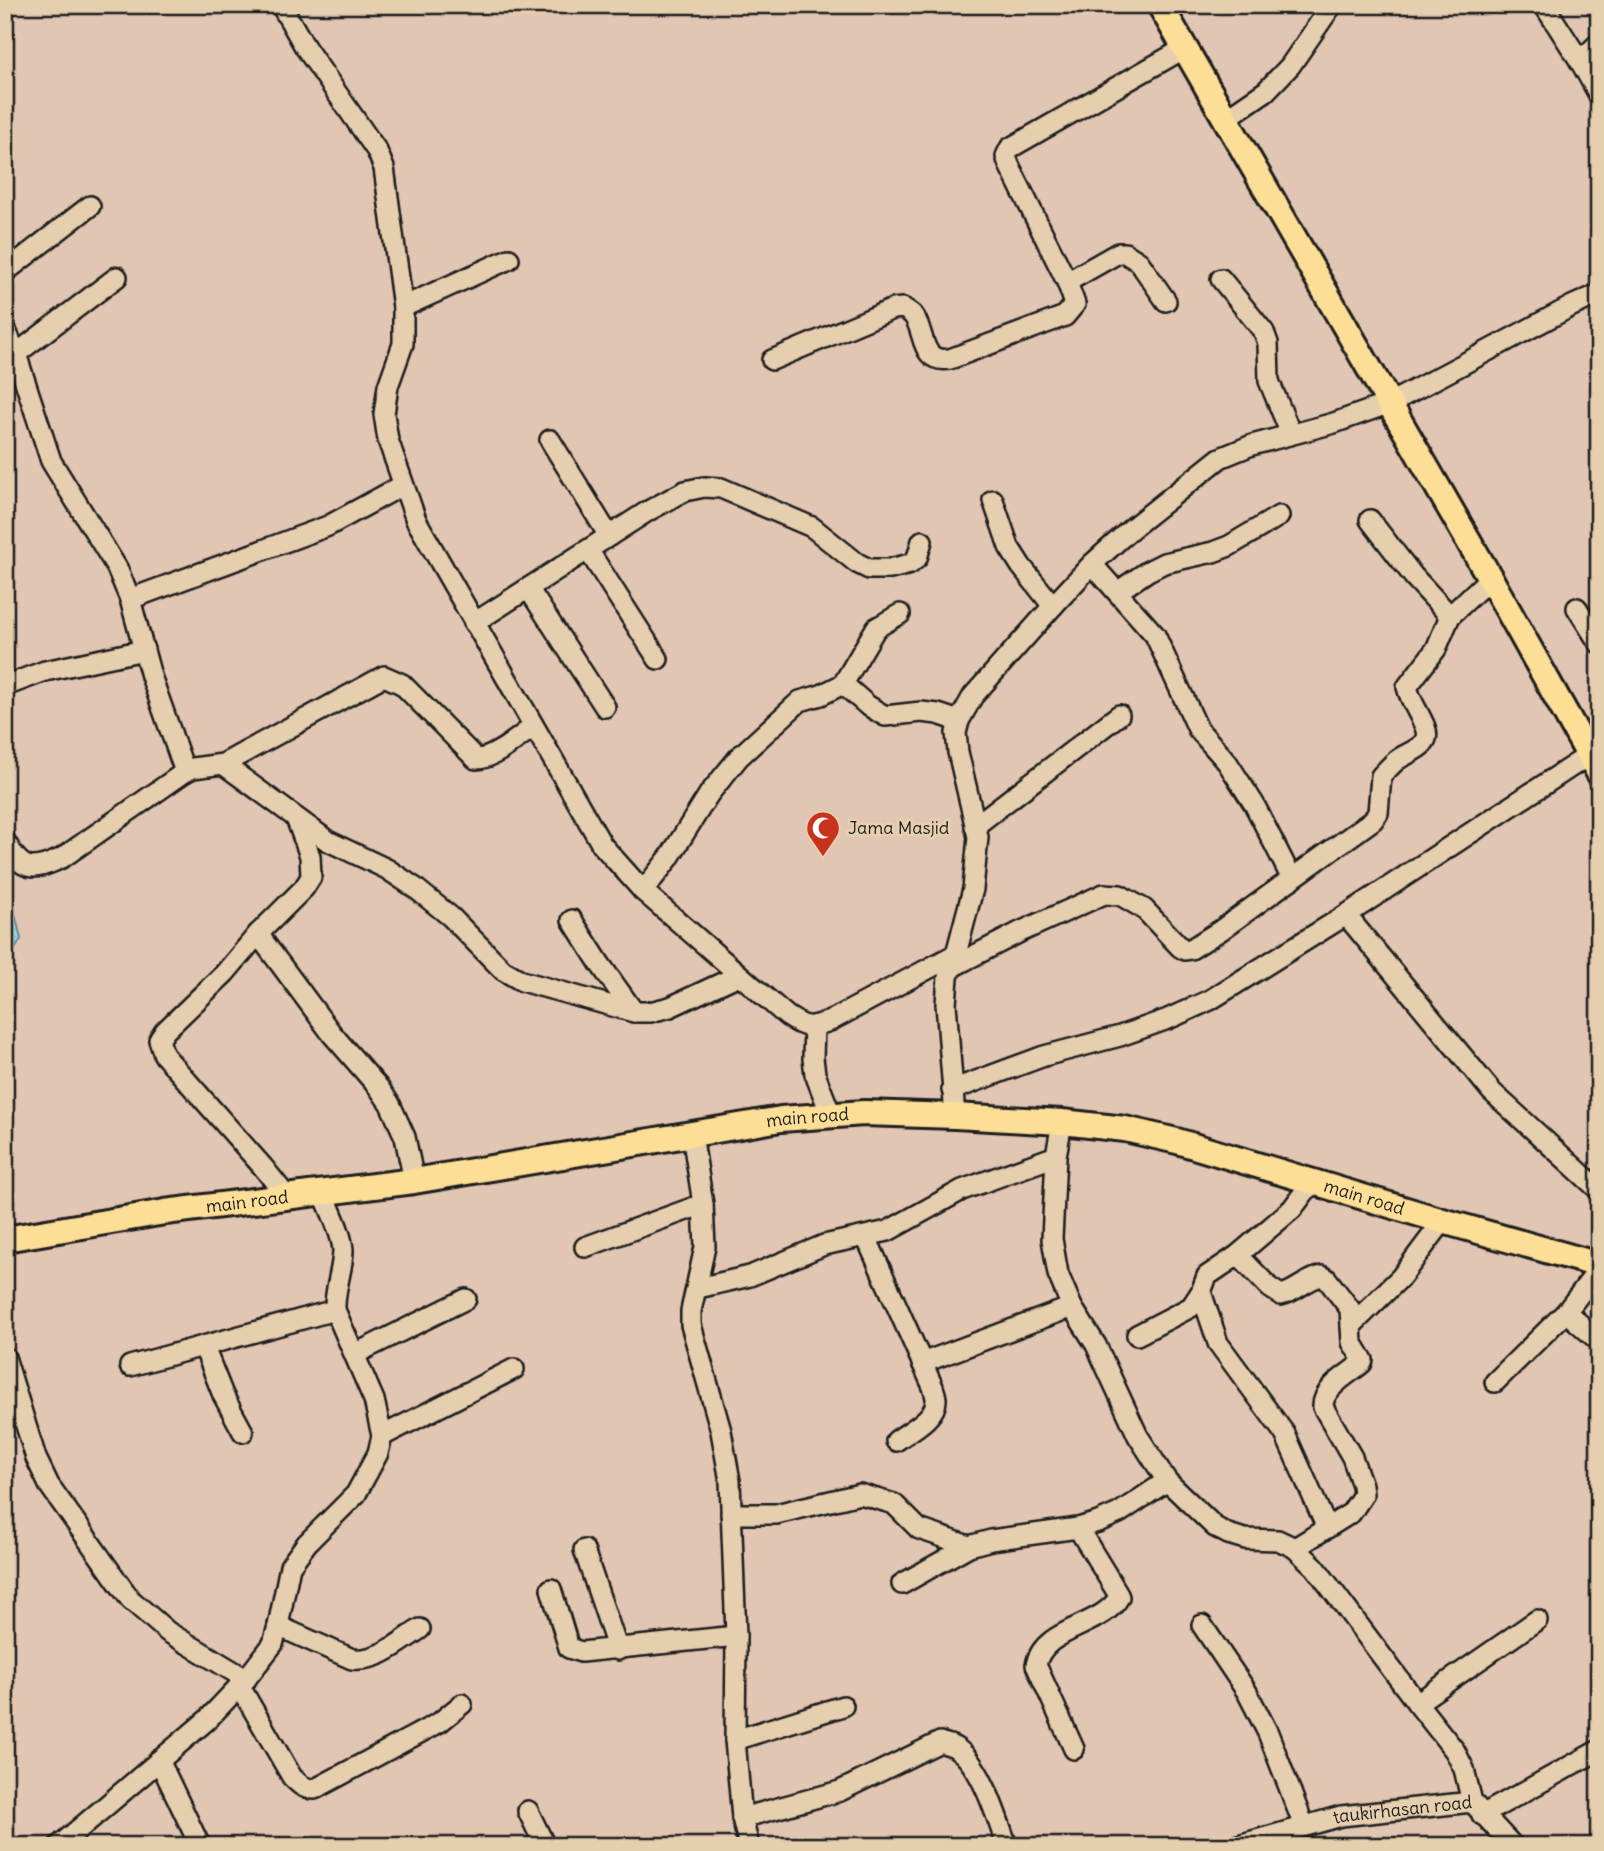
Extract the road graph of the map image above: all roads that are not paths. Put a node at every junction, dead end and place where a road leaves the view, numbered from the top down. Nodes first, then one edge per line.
1 (281, 5) edge
2 (1160, 5) edge
3 (1332, 5) edge
4 (1544, 5) edge
5 (1599, 43) edge
6 (1185, 48) junction
7 (1580, 61) junction
8 (1599, 94) edge
9 (1225, 119) junction
10 (90, 206) dead end
11 (509, 259) dead end
12 (5, 272) edge
13 (117, 277) dead end
14 (1221, 279) dead end
15 (1067, 282) junction
16 (1599, 294) edge
17 (1166, 301) dead end
18 (403, 307) junction
19 (5, 328) edge
20 (16, 354) junction
21 (772, 360) dead end
22 (1390, 403) junction
23 (1290, 434) junction
24 (550, 440) dead end
25 (402, 485) junction
26 (993, 500) dead end
27 (1279, 516) dead end
28 (1370, 520) dead end
29 (609, 536) junction
30 (922, 541) dead end
31 (588, 550) junction
32 (1092, 564) junction
33 (1490, 578) junction
34 (528, 588) junction
35 (1117, 592) junction
36 (130, 599) junction
37 (1053, 606) junction
38 (1577, 608) dead end
39 (900, 614) dead end
40 (1450, 615) junction
41 (474, 623) junction
42 (1599, 643) edge
43 (144, 650) junction
44 (658, 659) dead end
45 (843, 684) junction
46 (5, 686) edge
47 (605, 707) dead end
48 (1119, 715) dead end
49 (959, 721) junction
50 (533, 727) junction
51 (1595, 760) edge
52 (223, 764) junction
53 (185, 772) junction
54 (296, 818) junction
55 (975, 826) junction
56 (5, 841) edge
57 (1292, 879) junction
58 (643, 891) junction
59 (1346, 915) junction
60 (572, 920) dead end
61 (258, 934) junction
62 (954, 960) junction
63 (738, 975) junction
64 (634, 1012) junction
65 (814, 1026) junction
66 (953, 1090) junction
67 (831, 1115) junction
68 (955, 1116) junction
69 (1062, 1122) junction
70 (692, 1134) junction
71 (1056, 1156) junction
72 (414, 1181) junction
73 (1312, 1182) junction
74 (1599, 1191) edge
75 (323, 1192) junction
76 (287, 1197) junction
77 (703, 1204) junction
78 (1443, 1221) junction
79 (866, 1237) junction
80 (5, 1239) edge
81 (585, 1247) dead end
82 (1238, 1255) junction
83 (1599, 1267) edge
84 (698, 1288) junction
85 (1201, 1292) junction
86 (466, 1299) dead end
87 (1072, 1307) junction
88 (335, 1310) junction
89 (1566, 1312) junction
90 (1351, 1326) junction
91 (1136, 1335) dead end
92 (1599, 1341) edge
93 (204, 1347) junction
94 (355, 1354) junction
95 (5, 1357) edge
96 (922, 1363) junction
97 (130, 1366) dead end
98 (514, 1369) dead end
99 (1495, 1382) dead end
100 (243, 1432) dead end
101 (382, 1436) junction
102 (896, 1441) dead end
103 (1167, 1481) junction
104 (731, 1514) junction
105 (1078, 1528) junction
106 (1327, 1528) junction
107 (969, 1546) junction
108 (1295, 1548) junction
109 (584, 1550) dead end
110 (902, 1584) dead end
111 (551, 1589) dead end
112 (1537, 1620) dead end
113 (1202, 1625) dead end
114 (278, 1626) junction
115 (420, 1629) dead end
116 (736, 1636) junction
117 (618, 1650) junction
118 (243, 1682) junction
119 (1417, 1703) junction
120 (462, 1704) dead end
121 (843, 1706) dead end
122 (735, 1741) junction
123 (1073, 1749) dead end
124 (1599, 1750) edge
125 (159, 1760) junction
126 (1477, 1808) junction
127 (528, 1811) dead end
128 (742, 1818) junction
129 (1304, 1826) junction
130 (59, 1846) edge
131 (200, 1846) edge
132 (545, 1846) edge
133 (749, 1846) edge
134 (1007, 1846) edge
135 (1235, 1846) edge
136 (1513, 1846) edge

1 - 18 street
2 - 6 main road
3 - 9 street
4 - 7 street
5 - 7 street
6 - 9 main road
6 - 15 street
7 - 8 street
9 - 22 main road
10 - 12 street
11 - 18 street
13 - 20 street
14 - 23 street
15 - 17 street
15 - 21 street
16 - 22 street
18 - 25 street
19 - 20 street
20 - 36 street
22 - 23 street
22 - 33 main road
23 - 32 street
24 - 29 street
25 - 36 street
25 - 41 street
26 - 37 street
27 - 35 street
28 - 40 street
29 - 30 street
29 - 31 street
31 - 34 street
31 - 44 street
32 - 35 street
32 - 37 street
33 - 40 street
33 - 51 main road
34 - 41 street
34 - 47 street
35 - 57 street
36 - 43 street
37 - 49 street
38 - 42 street
39 - 45 street
40 - 57 street
41 - 50 street
43 - 46 street
43 - 53 street
45 - 49 street
45 - 58 street
48 - 55 street
49 - 55 street
50 - 52 street
50 - 58 street
51 - 59 street
52 - 53 street
52 - 54 street
53 - 56 street
54 - 61 street
54 - 64 street
55 - 62 street
57 - 62 street
58 - 63 street
59 - 66 street
59 - 74 street
60 - 64 street
61 - 72 street
61 - 76 street
62 - 65 street
62 - 66 street
63 - 64 street
63 - 65 street
65 - 67 street
66 - 68 street
67 - 68 main road, main road
67 - 70 main road, main road
68 - 69 main road, main road
69 - 71 street
69 - 73 main road, main road
70 - 72 main road, main road
70 - 77 street
71 - 79 street
71 - 87 street
72 - 75 main road, main road
73 - 78 main road, main road
73 - 82 street
75 - 76 main road, main road
75 - 88 street
76 - 80 main road, main road
77 - 81 street
77 - 84 street
78 - 83 main road, main road
78 - 90 street
79 - 84 street
79 - 96 street
82 - 85 street
82 - 90 street
83 - 89 street
84 - 104 street
85 - 91 street
85 - 106 street
86 - 94 street
87 - 96 street
87 - 103 street
88 - 93 street
88 - 94 street
89 - 92 street
89 - 99 street
90 - 106 street
93 - 97 street
93 - 100 street
94 - 101 street
95 - 118 street
96 - 102 street
98 - 101 street
101 - 114 street
103 - 105 street
103 - 108 street
104 - 107 street
104 - 116 street
105 - 107 street
105 - 123 street
106 - 108 street
107 - 110 street
108 - 119 street
109 - 117 street
111 - 117 street
112 - 119 street
113 - 129 street
114 - 115 street
114 - 118 street
116 - 117 street
116 - 122 street
118 - 120 street
118 - 125 street
119 - 126 street
121 - 122 street
122 - 128 street
124 - 126 street
125 - 130 street
125 - 131 street
126 - 129 street, taukirhasan road
126 - 136 street, taukirhasan road
127 - 132 street
128 - 133 street
128 - 134 street
129 - 135 street, taukirhasan road

